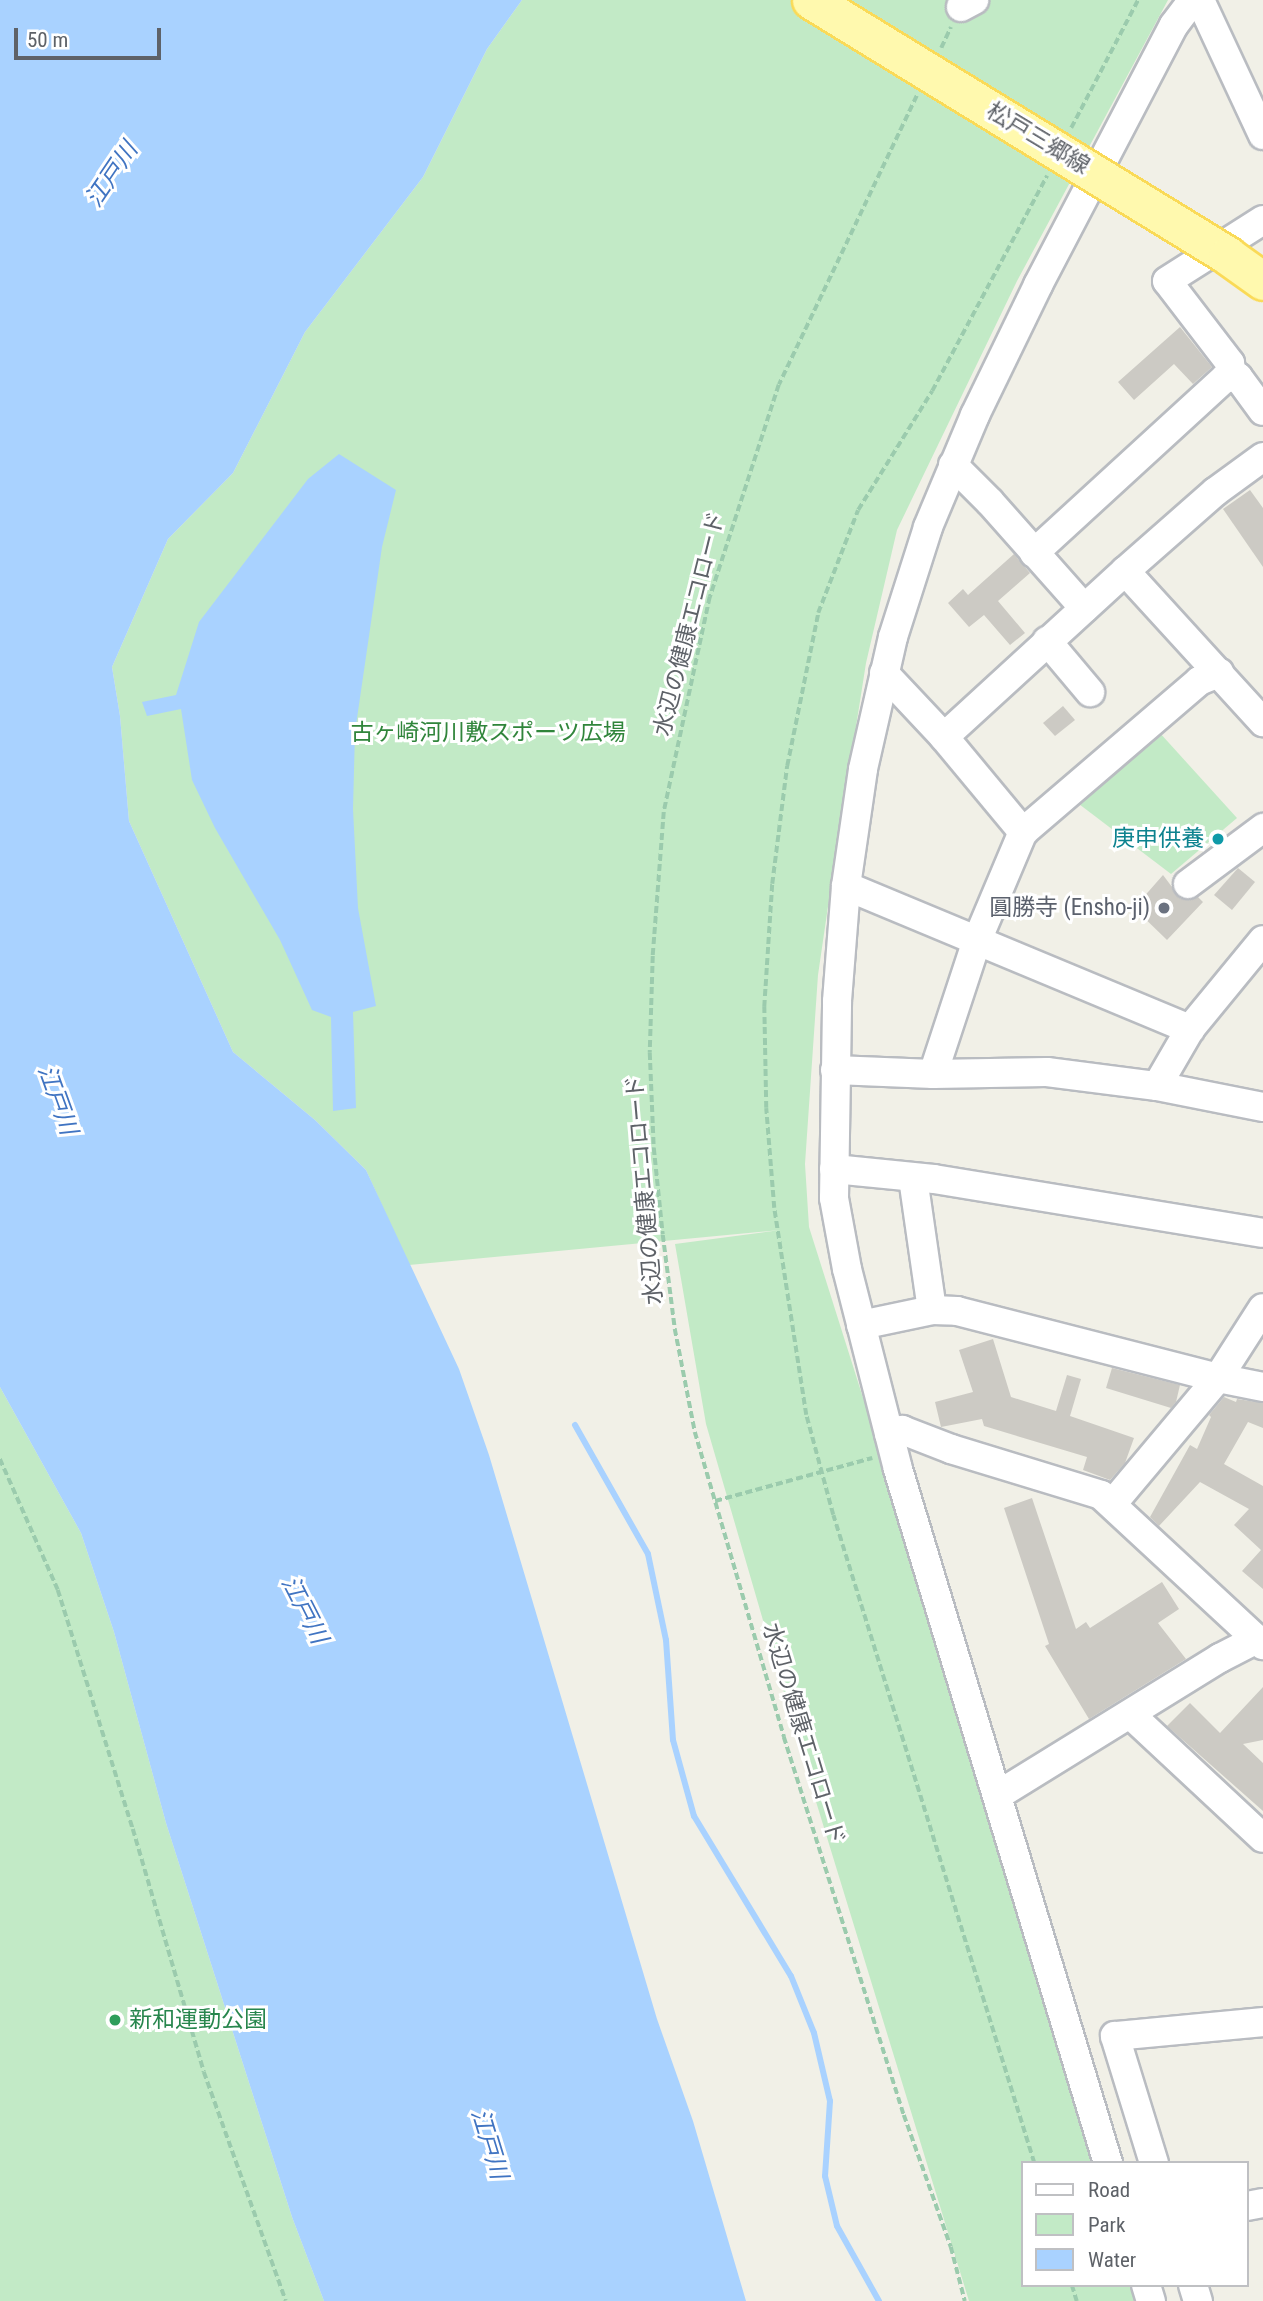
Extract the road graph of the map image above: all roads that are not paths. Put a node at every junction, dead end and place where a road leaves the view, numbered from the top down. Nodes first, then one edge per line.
1 (811, 0) edge
2 (1194, 0) edge
3 (1200, 0) edge
4 (1263, 135) edge
5 (1263, 220) edge
6 (1263, 281) edge
7 (1232, 377) junction
8 (1263, 411) edge
9 (1263, 457) edge
10 (953, 466) junction
11 (1034, 553) junction
12 (1125, 571) junction
13 (1084, 608) junction
14 (1047, 641) junction
15 (884, 673) junction
16 (1219, 673) junction
17 (1090, 692) dead end
18 (1263, 722) edge
19 (944, 737) junction
20 (1263, 828) edge
21 (1023, 832) junction
22 (1188, 884) dead end
23 (846, 886) junction
24 (1263, 940) edge
25 (976, 943) junction
26 (1190, 1029) junction
27 (835, 1070) junction
28 (933, 1074) junction
29 (1157, 1086) junction
30 (1263, 1107) edge
31 (834, 1169) junction
32 (913, 1178) junction
33 (1263, 1233) edge
34 (1263, 1308) edge
35 (932, 1310) junction
36 (861, 1325) junction
37 (1217, 1378) junction
38 (1263, 1387) edge
39 (884, 1445) junction
40 (1113, 1503) junction
41 (1259, 1636) edge
42 (1131, 1715) junction
43 (998, 1795) junction
44 (1263, 1838) edge
45 (1263, 2022) edge
46 (1107, 2161) edge
47 (1153, 2161) edge

1 - 6 main road, 松戸三郷線, bridge
2 - 10 street
3 - 4 street
5 - 7 street
7 - 8 street
7 - 11 street
9 - 12 street
10 - 11 street
10 - 15 street
11 - 13 street
12 - 13 street
12 - 16 street
13 - 14 street
14 - 17 street
14 - 19 street
15 - 19 street
15 - 23 street
16 - 18 street
16 - 21 street
19 - 21 street
20 - 22 street
21 - 25 street
23 - 25 street
23 - 27 street
24 - 26 street
25 - 26 street
25 - 28 street
26 - 29 street
27 - 28 street
27 - 31 street
28 - 29 street
29 - 30 street
31 - 32 street
31 - 36 street
32 - 33 street
32 - 35 street
34 - 37 street
35 - 36 street
35 - 37 street
36 - 39 street
37 - 38 street
37 - 40 street
39 - 40 street
39 - 43 street
40 - 41 street
41 - 42 street
42 - 43 street
42 - 44 street
43 - 46 street
45 - 47 street

